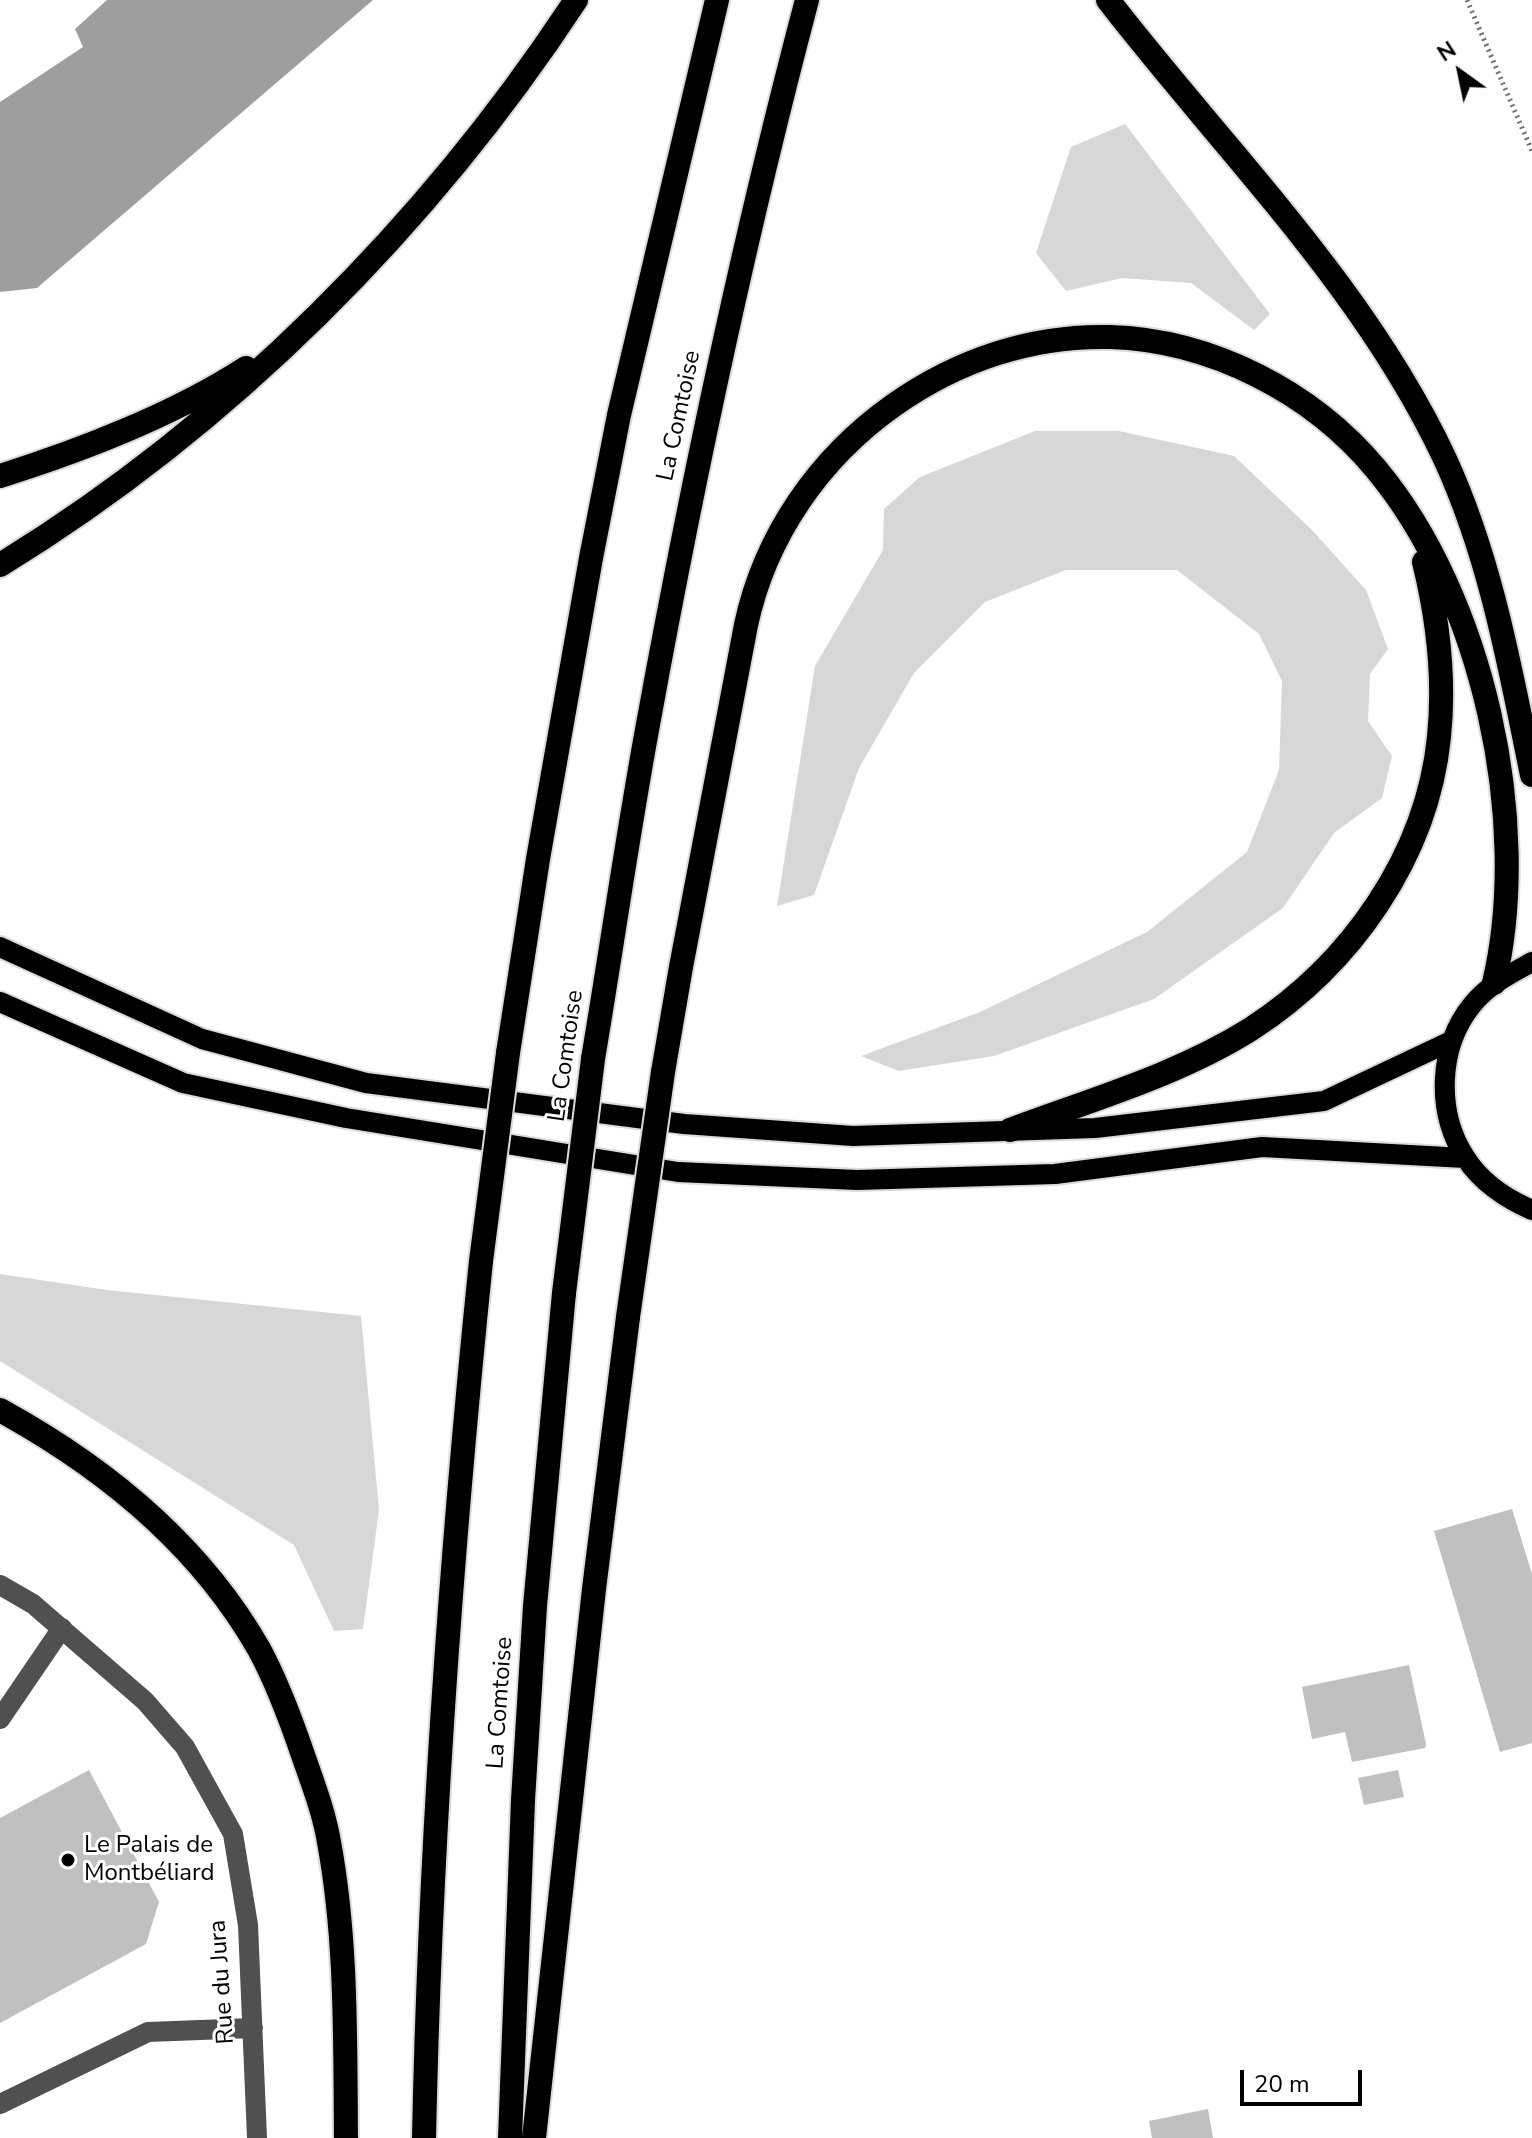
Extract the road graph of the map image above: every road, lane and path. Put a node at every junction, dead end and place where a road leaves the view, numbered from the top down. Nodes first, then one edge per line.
1 (576, 0) edge
2 (717, 0) edge
3 (807, 0) edge
4 (1108, 0) edge
5 (1467, 0) edge
6 (1532, 151) edge
7 (298, 333) junction
8 (0, 476) edge
9 (1416, 529) junction
10 (0, 565) edge
11 (1532, 775) edge
12 (0, 947) edge
13 (1532, 962) edge
14 (1494, 983) junction
15 (0, 1002) edge
16 (1451, 1041) junction
17 (1010, 1130) junction
18 (1465, 1158) junction
19 (1532, 1210) edge
20 (0, 1410) edge
21 (0, 1585) edge
22 (62, 1628) junction
23 (0, 1719) edge
24 (253, 2028) junction
25 (0, 2104) edge
26 (257, 2138) edge
27 (346, 2138) edge
28 (424, 2138) edge
29 (510, 2138) edge
30 (534, 2138) edge

1 - 7 highway
2 - 28 highway, bridge
3 - 29 highway, La Comtoise, bridge
4 - 11 highway
5 - 6 path
7 - 8 highway
7 - 10 highway
9 - 14 highway
9 - 17 highway
9 - 30 highway, bridge
12 - 17 main road
13 - 14 main road
14 - 16 main road
15 - 18 main road
16 - 17 main road
16 - 18 main road
18 - 19 main road
20 - 27 highway
21 - 22 street, Rue du Jura
22 - 23 street
22 - 24 street, Rue du Jura
24 - 25 street
24 - 26 street, Rue du Jura

